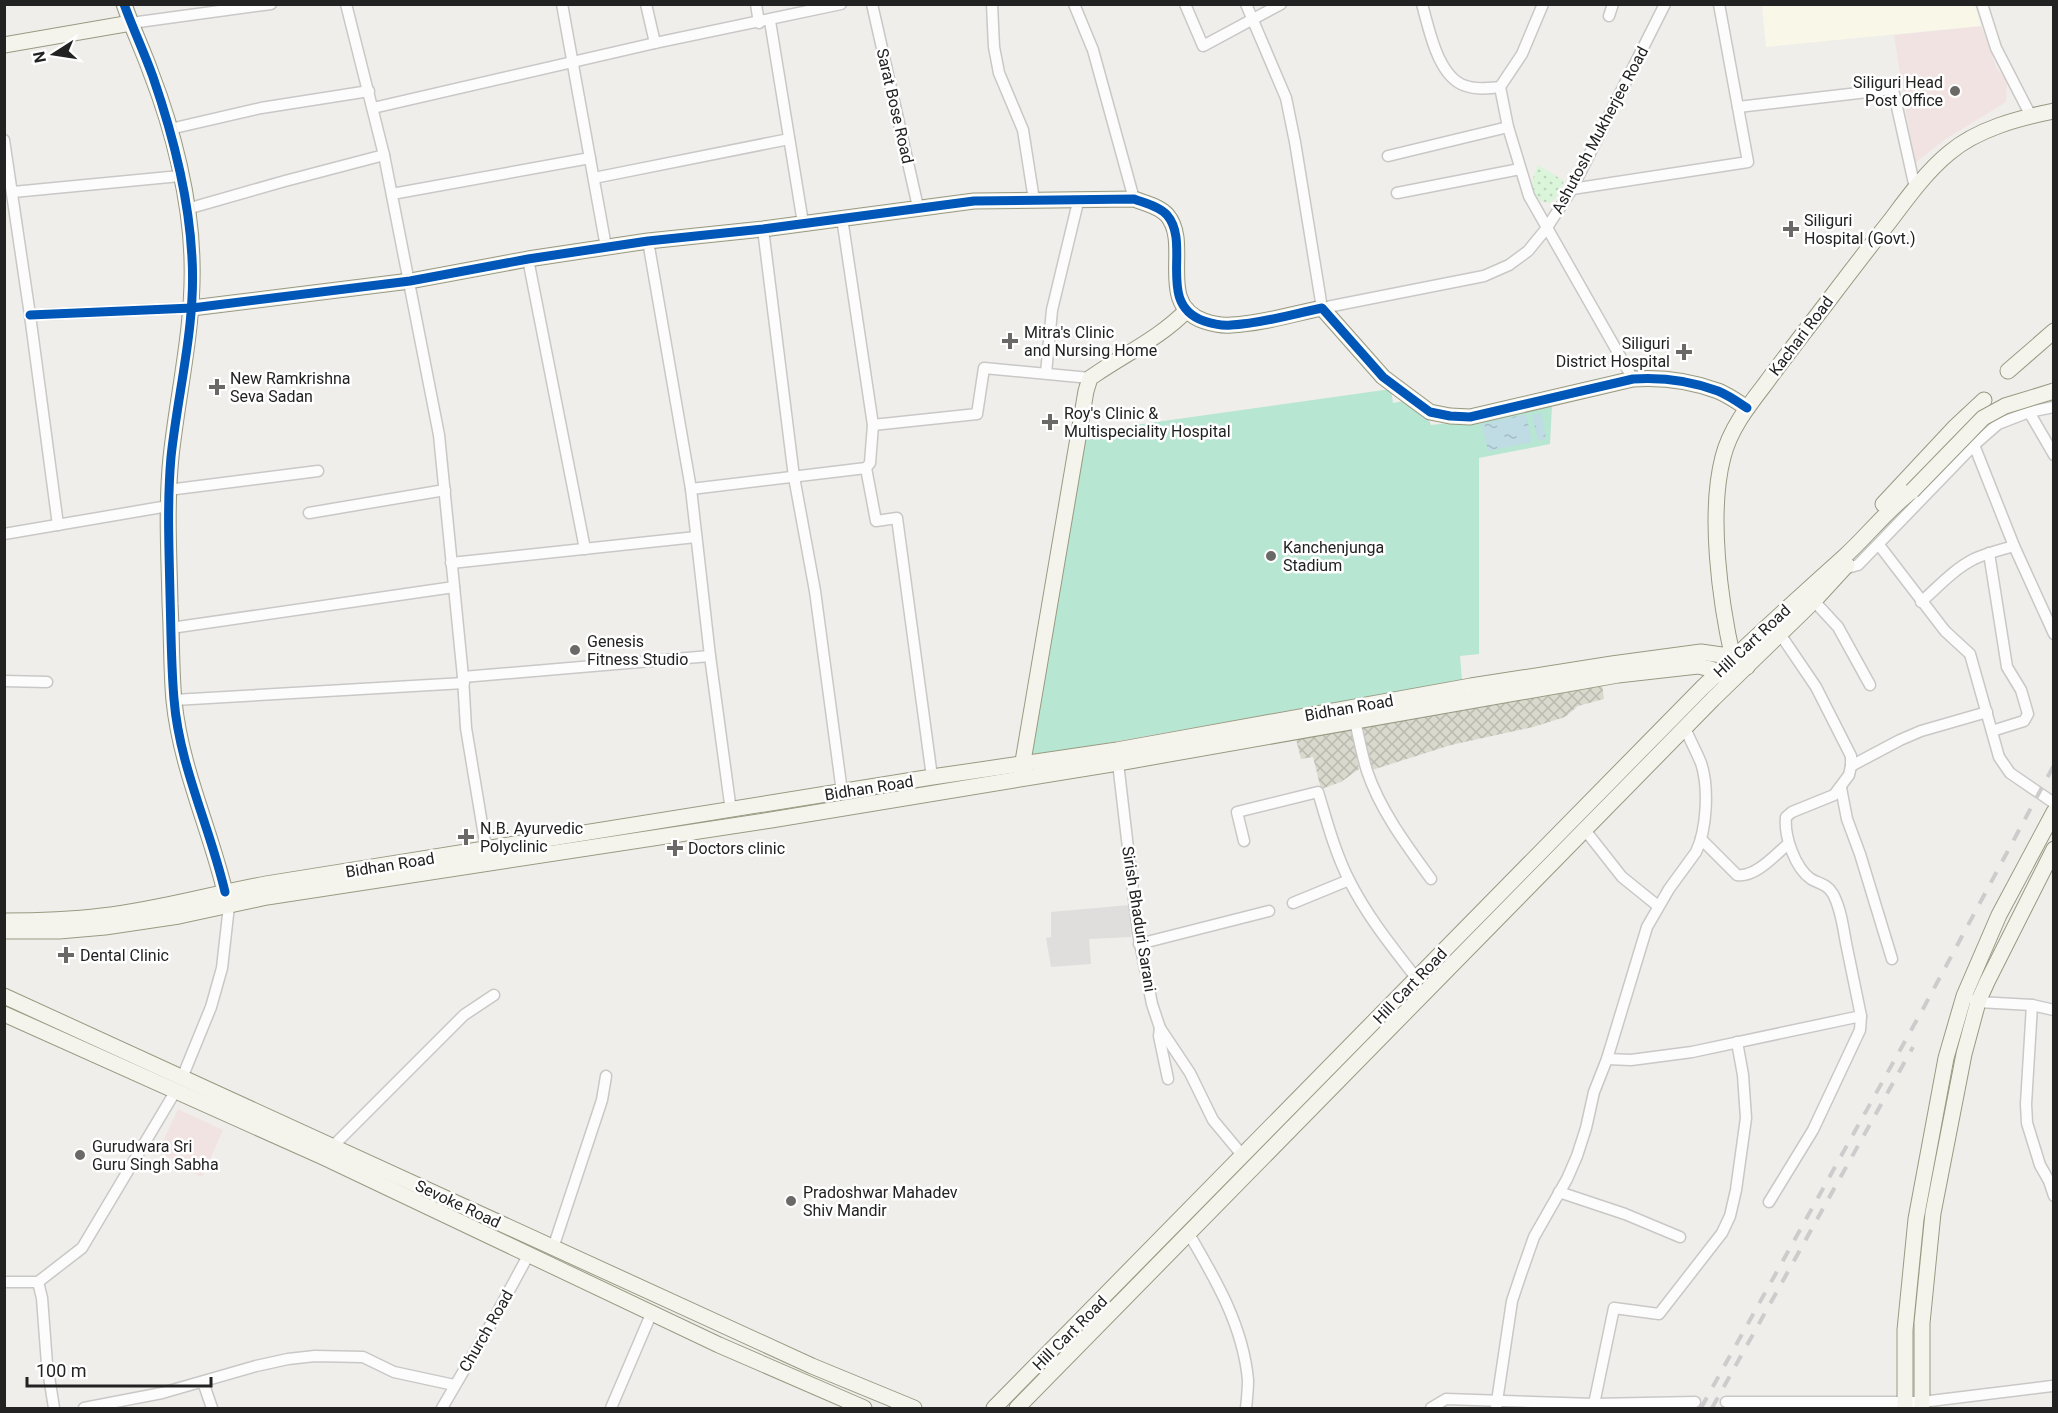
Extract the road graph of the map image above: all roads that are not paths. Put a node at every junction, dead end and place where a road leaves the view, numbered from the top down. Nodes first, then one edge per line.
1 (124, 4) edge
2 (271, 4) edge
3 (346, 4) edge
4 (562, 4) edge
5 (646, 4) edge
6 (756, 4) edge
7 (841, 4) edge
8 (872, 4) edge
9 (992, 4) edge
10 (1074, 4) edge
11 (1185, 4) edge
12 (1246, 4) edge
13 (1281, 4) edge
14 (1422, 4) edge
15 (1543, 4) edge
16 (1613, 4) edge
17 (1665, 4) edge
18 (1719, 4) edge
19 (1982, 4) edge
20 (1609, 16) dead end
21 (1252, 19) junction
22 (765, 22) junction
23 (131, 23) junction
24 (656, 43) junction
25 (4, 45) edge
26 (572, 62) junction
27 (1500, 87) junction
28 (369, 91) junction
29 (1738, 107) junction
30 (373, 108) junction
31 (2054, 111) edge
32 (2031, 116) junction
33 (1509, 127) junction
34 (170, 129) junction
35 (4, 140) edge
36 (789, 140) junction
37 (384, 155) junction
38 (1389, 156) dead end
39 (590, 158) junction
40 (1520, 169) junction
41 (180, 176) junction
42 (594, 178) junction
43 (1915, 188) junction
44 (1572, 189) junction
45 (13, 192) junction
46 (1397, 193) dead end
47 (392, 194) junction
48 (1079, 198) junction
49 (1134, 199) junction
50 (1034, 200) junction
51 (918, 207) junction
52 (187, 209) junction
53 (842, 218) junction
54 (803, 223) junction
55 (763, 229) junction
56 (1546, 229) junction
57 (648, 241) junction
58 (606, 247) junction
59 (528, 260) junction
60 (410, 281) junction
61 (192, 308) junction
62 (1322, 308) junction
63 (1187, 310) junction
64 (30, 315) junction
65 (2054, 331) edge
66 (2008, 371) dead end
67 (1046, 373) junction
68 (1090, 378) junction
69 (1633, 379) junction
70 (2054, 391) edge
71 (1984, 400) joint
72 (2054, 407) edge
73 (1747, 408) junction
74 (2029, 412) junction
75 (1998, 424) junction
76 (873, 425) junction
77 (1974, 445) junction
78 (2054, 454) edge
79 (866, 468) junction
80 (318, 471) dead end
81 (794, 477) junction
82 (692, 489) junction
83 (168, 490) junction
84 (445, 490) junction
85 (168, 506) junction
86 (309, 513) dead end
87 (58, 525) junction
88 (4, 534) edge
89 (696, 537) junction
90 (1879, 545) junction
91 (2014, 546) junction
92 (585, 549) junction
93 (1989, 553) junction
94 (451, 563) junction
95 (1843, 563) junction
96 (454, 587) junction
97 (1814, 601) junction
98 (1922, 602) junction
99 (171, 628) junction
100 (1780, 634) junction
101 (2054, 634) edge
102 (710, 656) junction
103 (1681, 660) junction
104 (1740, 663) junction
105 (1718, 673) junction
106 (464, 680) junction
107 (4, 681) edge
108 (1731, 681) junction
109 (47, 682) dead end
110 (1870, 685) dead end
111 (174, 700) junction
112 (1987, 712) junction
113 (1354, 714) junction
114 (1685, 729) junction
115 (1992, 731) junction
116 (1208, 740) junction
117 (1118, 763) junction
118 (1851, 766) junction
119 (1022, 771) junction
120 (932, 777) junction
121 (1841, 788) junction
122 (842, 792) junction
123 (2054, 803) edge
124 (731, 811) junction
125 (770, 812) junction
126 (2054, 812) edge
127 (1585, 830) junction
128 (544, 839) junction
129 (1701, 839) junction
130 (1244, 841) dead end
131 (1788, 844) junction
132 (2054, 849) edge
133 (546, 855) junction
134 (488, 856) junction
135 (1431, 879) dead end
136 (1349, 880) junction
137 (227, 899) junction
138 (1293, 903) dead end
139 (1658, 906) junction
140 (1269, 911) dead end
141 (4, 921) edge
142 (4, 931) edge
143 (1139, 944) junction
144 (1893, 959) dead end
145 (1417, 979) junction
146 (494, 995) dead end
147 (4, 996) edge
148 (1971, 999) junction
149 (2032, 1005) junction
150 (2054, 1010) edge
151 (4, 1014) edge
152 (1861, 1016) junction
153 (1160, 1028) junction
154 (1737, 1042) junction
155 (1607, 1059) junction
156 (1190, 1073) junction
157 (606, 1076) dead end
158 (177, 1084) junction
159 (332, 1147) junction
160 (1243, 1156) junction
161 (1559, 1192) junction
162 (2054, 1196) edge
163 (1769, 1202) dead end
164 (1189, 1234) junction
165 (1680, 1237) dead end
166 (553, 1248) junction
167 (529, 1254) junction
168 (546, 1262) junction
169 (4, 1282) edge
170 (38, 1282) junction
171 (652, 1312) junction
172 (754, 1340) junction
173 (748, 1357) junction
174 (203, 1382) junction
175 (454, 1385) junction
176 (2052, 1386) edge
177 (1695, 1402) dead end
178 (1726, 1402) dead end
179 (1497, 1404) edge
180 (1594, 1404) junction
181 (1872, 1406) edge
182 (1905, 1406) edge
183 (1922, 1406) edge
184 (1023, 1407) edge
185 (54, 1408) edge
186 (84, 1408) edge
187 (212, 1408) edge
188 (442, 1408) edge
189 (611, 1408) edge
190 (864, 1408) edge
191 (914, 1408) edge
192 (994, 1408) edge
193 (1246, 1408) edge
194 (1431, 1408) edge

1 - 23 main road
2 - 23 street
3 - 28 street
4 - 26 street
5 - 24 street
6 - 22 street
7 - 22 street
8 - 51 street, Sarat Bose Road
9 - 50 street
10 - 49 street
11 - 21 street
12 - 21 street
13 - 21 street
14 - 27 street
15 - 27 street
16 - 20 street
17 - 44 street, Ashutosh Mukherjee Road
18 - 29 street
19 - 32 street
21 - 62 street
22 - 24 street
22 - 36 street
23 - 25 main road
23 - 34 main road
24 - 26 street
26 - 30 street
26 - 39 street
27 - 33 street
28 - 30 street
28 - 34 street
29 - 43 street
29 - 44 street
30 - 37 street
31 - 32 main road, Kachari Road
32 - 43 main road, Kachari Road
33 - 38 street
33 - 40 street
34 - 41 main road
35 - 45 street
36 - 42 street
36 - 54 street
37 - 47 street
37 - 52 street
39 - 42 street
39 - 47 street
40 - 46 street
40 - 56 street
41 - 45 street
41 - 52 main road
42 - 58 street
43 - 73 main road, Kachari Road
44 - 56 street, Ashutosh Mukherjee Road
45 - 64 street
47 - 60 street
48 - 49 main road
48 - 50 main road
48 - 67 street
49 - 63 main road
50 - 51 main road
51 - 53 main road
52 - 61 main road
53 - 54 main road
53 - 76 street
54 - 55 main road
55 - 57 main road
55 - 81 street
56 - 62 street, Ashutosh Mukherjee Road
56 - 69 street
57 - 58 main road
57 - 82 street
58 - 59 main road
59 - 60 main road
59 - 92 street
60 - 61 main road
60 - 84 street
61 - 64 street
61 - 83 main road
62 - 63 main road
62 - 69 main road
63 - 68 main road
64 - 87 street
65 - 66 main road
67 - 68 street
67 - 76 street
68 - 119 main road
69 - 73 main road
70 - 95 main road, bridge
71 - 75 street
71 - 95 main road
72 - 74 street
73 - 104 main road, Kachari Road
74 - 75 street
74 - 78 street
75 - 77 street
76 - 79 street
77 - 90 street
77 - 91 street
79 - 81 street
79 - 120 street
80 - 83 street
81 - 82 street
81 - 122 street
82 - 89 street
83 - 85 main road
84 - 86 street
84 - 94 street
85 - 87 street
85 - 99 main road
87 - 88 street
89 - 92 street
89 - 102 street
90 - 95 street
90 - 98 street
91 - 93 street
91 - 101 street
92 - 94 street
93 - 98 street
93 - 115 street
94 - 96 street
95 - 97 main road, Hill Cart Road
95 - 104 main road, Hill Cart Road
96 - 99 street
96 - 106 street
97 - 100 main road, Hill Cart Road
97 - 110 street
98 - 112 street
99 - 111 main road
100 - 104 main road, Hill Cart Road
100 - 118 street
102 - 106 street
102 - 124 street
103 - 104 main road, Bidhan Road
103 - 105 main road, Bidhan Road
103 - 113 main road, Bidhan Road
104 - 105 main road, Hill Cart Road
104 - 108 main road, Hill Cart Road
105 - 108 main road, Bidhan Road
105 - 145 main road, Hill Cart Road
106 - 111 street
106 - 134 street
107 - 109 street
108 - 114 main road, Hill Cart Road
111 - 137 main road
112 - 115 street
112 - 118 street
113 - 116 main road, Bidhan Road
113 - 135 street
114 - 127 main road, Hill Cart Road
114 - 129 street
115 - 123 street
116 - 117 main road, Bidhan Road
116 - 119 main road, Bidhan Road
117 - 119 main road, Bidhan Road
117 - 143 street, Sirish Bhaduri Sarani
118 - 121 street
119 - 120 main road, Bidhan Road
119 - 125 main road, Bidhan Road
120 - 122 main road, Bidhan Road
121 - 131 street
121 - 144 street
122 - 125 main road, Bidhan Road
124 - 125 main road, Bidhan Road
124 - 128 main road, Bidhan Road
125 - 133 main road, Bidhan Road
126 - 148 main road
127 - 139 street
127 - 164 main road, Hill Cart Road
128 - 133 main road
128 - 134 main road, Bidhan Road
129 - 131 street
129 - 139 street
130 - 136 street
131 - 152 street
132 - 148 main road
133 - 134 main road, Bidhan Road
134 - 137 main road, Bidhan Road
136 - 138 street
136 - 145 street
137 - 141 main road, Bidhan Road
137 - 142 main road, Bidhan Road
137 - 158 street
139 - 155 street
140 - 143 street
143 - 153 street, Sirish Bhaduri Sarani
145 - 160 main road, Hill Cart Road
146 - 159 street
147 - 158 main road, Sevoke Road
148 - 149 street
148 - 182 main road
148 - 183 main road
149 - 150 street
149 - 162 street
151 - 158 main road, Sevoke Road
152 - 154 street
152 - 163 street
153 - 156 street, Sirish Bhaduri Sarani
153 - 156 street
154 - 155 street
154 - 180 street
155 - 161 street
156 - 160 street, Sirish Bhaduri Sarani
157 - 166 street
158 - 159 main road, Sevoke Road
158 - 167 main road, Sevoke Road
158 - 170 street
159 - 166 main road, Sevoke Road
160 - 192 main road, Hill Cart Road
161 - 165 street
161 - 179 street
164 - 184 main road, Hill Cart Road
164 - 193 street
166 - 168 main road
166 - 172 main road, Sevoke Road
167 - 168 main road, Sevoke Road
167 - 175 street, Church Road
168 - 171 main road, Sevoke Road
169 - 170 street
170 - 185 street
171 - 173 main road, Sevoke Road
171 - 189 street
172 - 173 main road
172 - 191 main road, Sevoke Road
173 - 190 main road, Sevoke Road
174 - 175 street
174 - 186 street
174 - 187 street
175 - 188 street, Church Road
176 - 183 street
177 - 180 street
178 - 181 street
179 - 180 street
179 - 194 street
181 - 182 street
182 - 183 street

